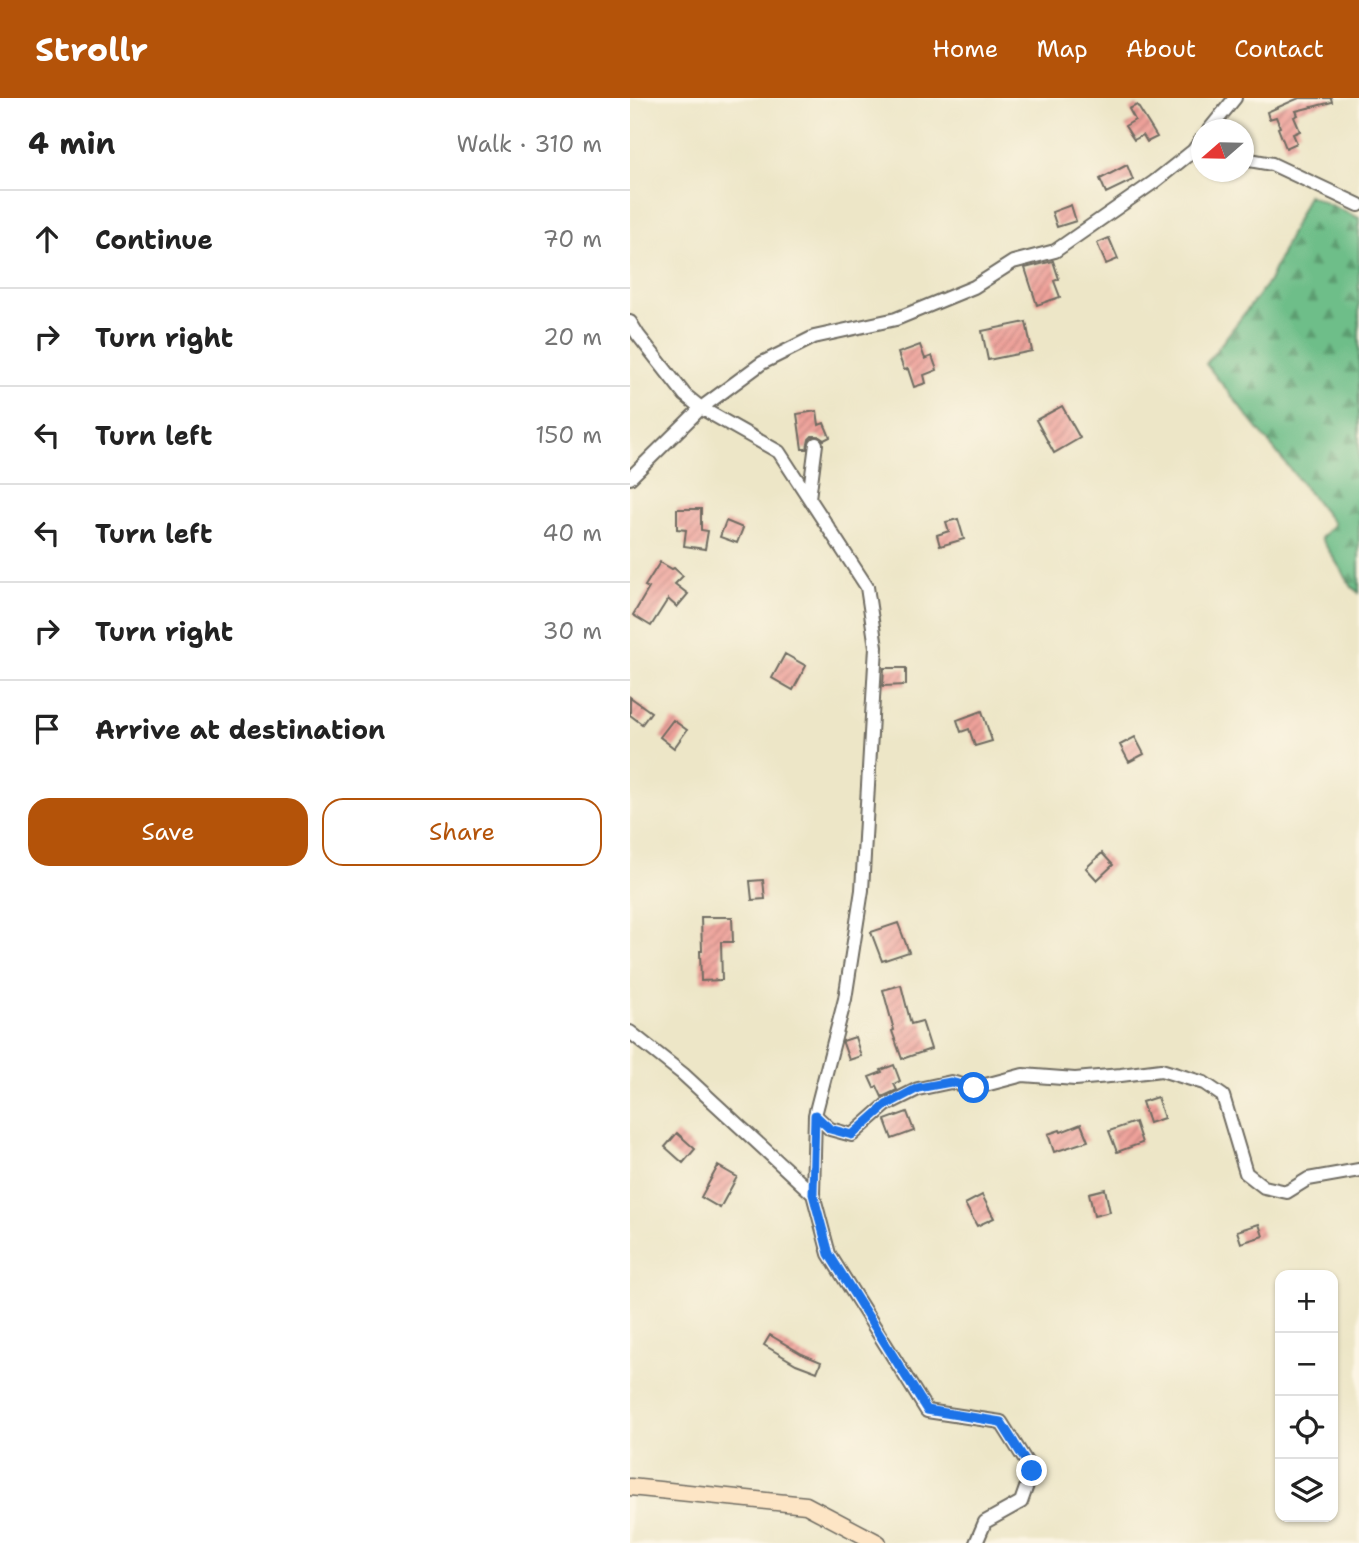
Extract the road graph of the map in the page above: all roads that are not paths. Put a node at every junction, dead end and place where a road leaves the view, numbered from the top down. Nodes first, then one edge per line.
1 (1235, 98) edge
2 (1218, 119) edge
3 (1191, 155) edge
4 (1254, 161) edge
5 (1359, 205) edge
6 (630, 322) edge
7 (701, 408) junction
8 (816, 444) dead end
9 (630, 478) edge
10 (809, 499) junction
11 (630, 1032) edge
12 (815, 1115) junction
13 (1359, 1170) edge
14 (813, 1194) junction
15 (630, 1488) edge
16 (878, 1543) edge
17 (976, 1543) edge

1 - 2 street
3 - 7 street
4 - 5 street
6 - 7 street
7 - 9 street
7 - 10 street
8 - 10 street
10 - 12 street
11 - 14 street
12 - 13 street
12 - 14 street
14 - 17 street
15 - 16 street

